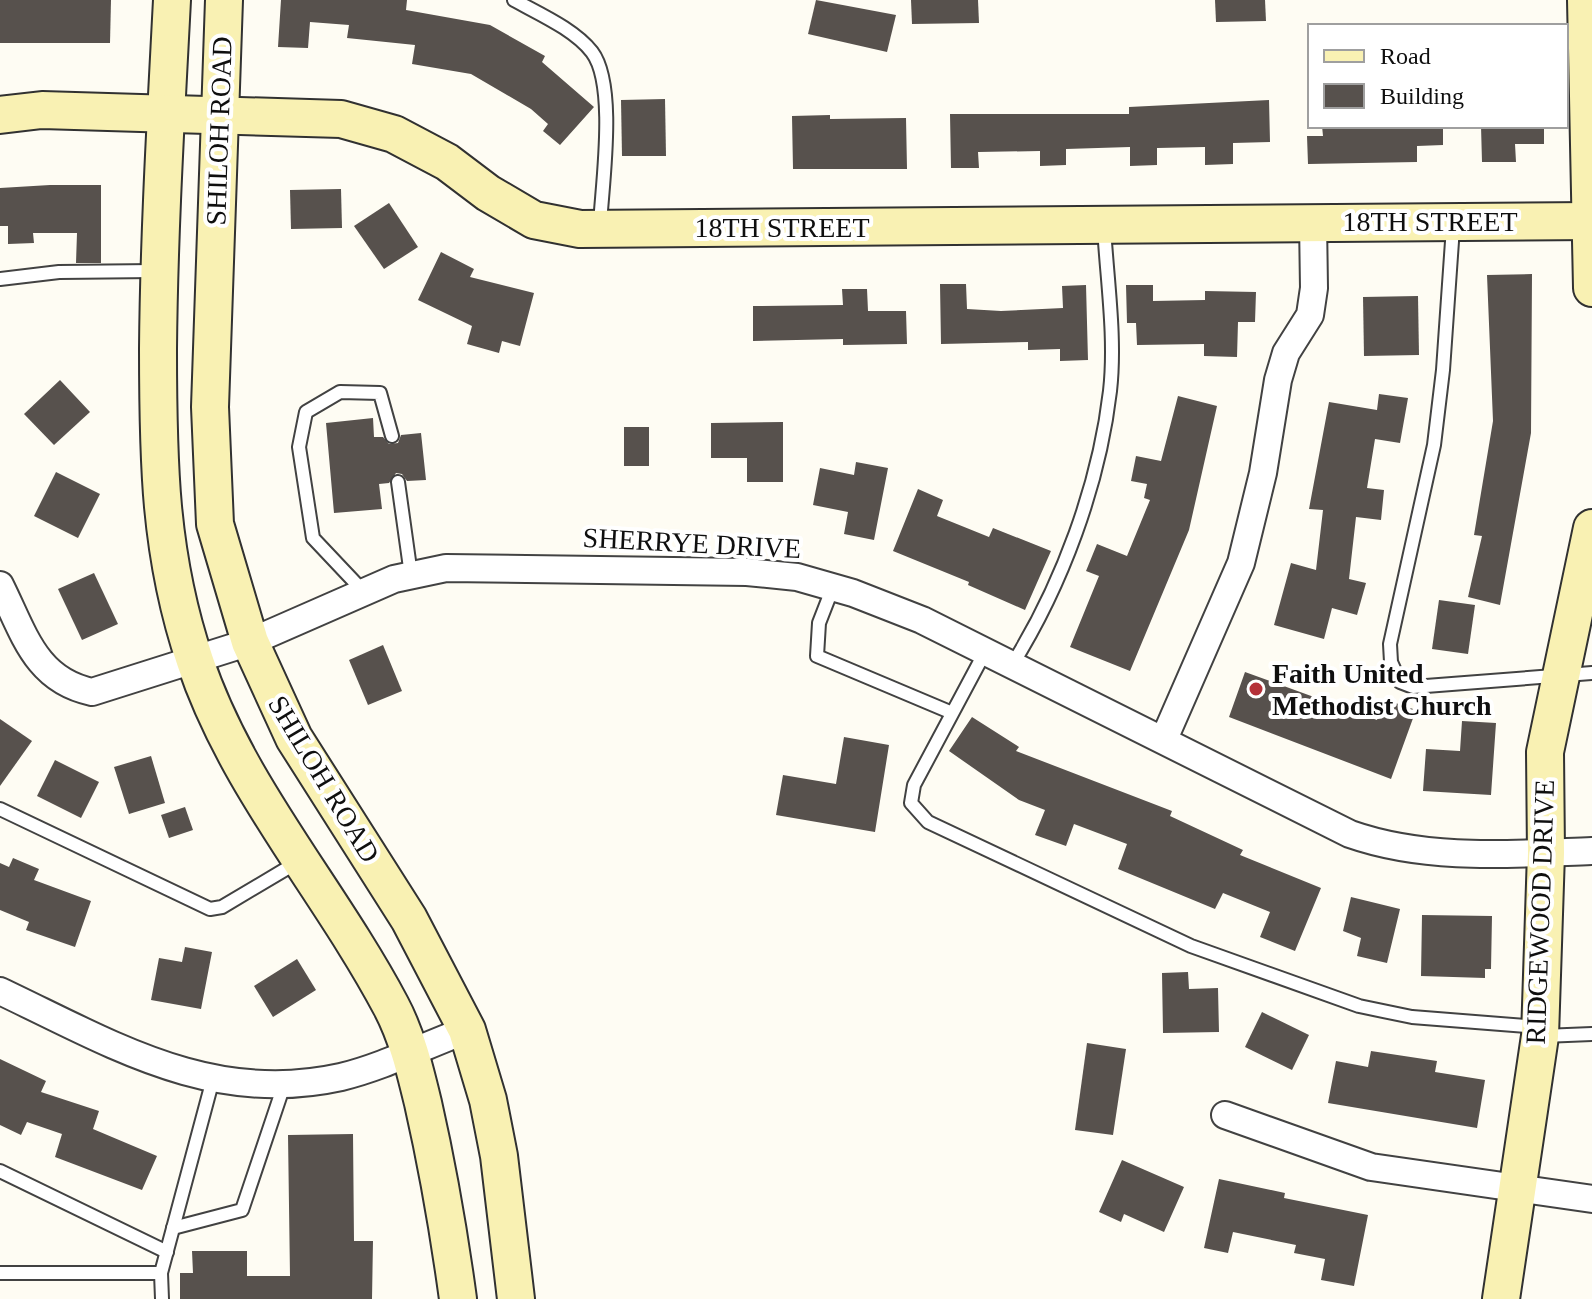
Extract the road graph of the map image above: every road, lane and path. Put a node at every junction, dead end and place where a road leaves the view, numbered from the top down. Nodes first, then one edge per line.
1 (172, 0) edge
2 (224, 0) edge
3 (514, 0) edge
4 (1586, 0) edge
5 (167, 113) junction
6 (0, 115) edge
7 (218, 115) junction
8 (1313, 221) junction
9 (1453, 221) junction
10 (1591, 221) edge
11 (1104, 224) junction
12 (600, 229) junction
13 (159, 271) junction
14 (0, 279) edge
15 (1592, 288) edge
16 (392, 436) dead end
17 (398, 482) dead end
18 (1592, 528) edge
19 (411, 575) junction
20 (0, 585) edge
21 (833, 587) junction
22 (364, 592) junction
23 (250, 642) junction
24 (985, 652) junction
25 (194, 661) junction
26 (1012, 665) junction
27 (1576, 674) edge
28 (950, 712) junction
29 (1164, 739) junction
30 (0, 809) edge
31 (1592, 851) edge
32 (1546, 853) junction
33 (302, 859) junction
34 (0, 991) edge
35 (467, 1030) junction
36 (1540, 1032) junction
37 (1592, 1034) edge
38 (410, 1051) junction
39 (213, 1079) junction
40 (284, 1085) junction
41 (1225, 1115) dead end
42 (0, 1171) edge
43 (1518, 1190) junction
44 (1592, 1199) edge
45 (173, 1228) junction
46 (167, 1252) junction
47 (0, 1273) edge
48 (161, 1273) junction
49 (162, 1299) edge
50 (458, 1299) edge
51 (516, 1299) edge
52 (1501, 1299) edge

1 - 5 main road, SHILOH ROAD
2 - 7 main road, SHILOH ROAD
3 - 12 lane
4 - 10 main road
5 - 6 main road, 18TH STREET
5 - 7 main road, 18TH STREET
5 - 13 main road, SHILOH ROAD
7 - 12 main road, 18TH STREET
7 - 23 main road, SHILOH ROAD
8 - 9 main road, 18TH STREET
8 - 11 main road, 18TH STREET
8 - 29 street
9 - 10 main road, 18TH STREET
9 - 27 lane
10 - 15 main road
11 - 12 main road, 18TH STREET
11 - 26 lane
13 - 14 lane
13 - 25 main road, SHILOH ROAD
16 - 22 lane
17 - 19 lane
18 - 27 main road, RIDGEWOOD DRIVE
19 - 21 street, SHERRYE DRIVE
19 - 22 street, SHERRYE DRIVE
20 - 25 street, SHERRYE DRIVE
21 - 24 street, SHERRYE DRIVE
21 - 28 lane
22 - 23 street, SHERRYE DRIVE
23 - 25 street, SHERRYE DRIVE
23 - 35 main road, SHILOH ROAD
24 - 26 street, SHERRYE DRIVE
24 - 28 lane
25 - 33 main road, SHILOH ROAD
26 - 29 street, SHERRYE DRIVE
27 - 32 main road, RIDGEWOOD DRIVE
28 - 36 lane
29 - 32 street, SHERRYE DRIVE
30 - 33 lane
31 - 32 street, SHERRYE DRIVE
32 - 36 main road, RIDGEWOOD DRIVE
33 - 38 main road, SHILOH ROAD
34 - 39 street
35 - 38 street
35 - 51 main road, SHILOH ROAD
36 - 37 lane
36 - 43 main road, RIDGEWOOD DRIVE
38 - 40 street
38 - 50 main road, SHILOH ROAD
39 - 40 street
39 - 45 lane
40 - 45 lane
41 - 43 street
42 - 46 lane
43 - 44 street
43 - 52 main road, RIDGEWOOD DRIVE
45 - 46 lane
46 - 48 lane
47 - 48 lane
48 - 49 lane

